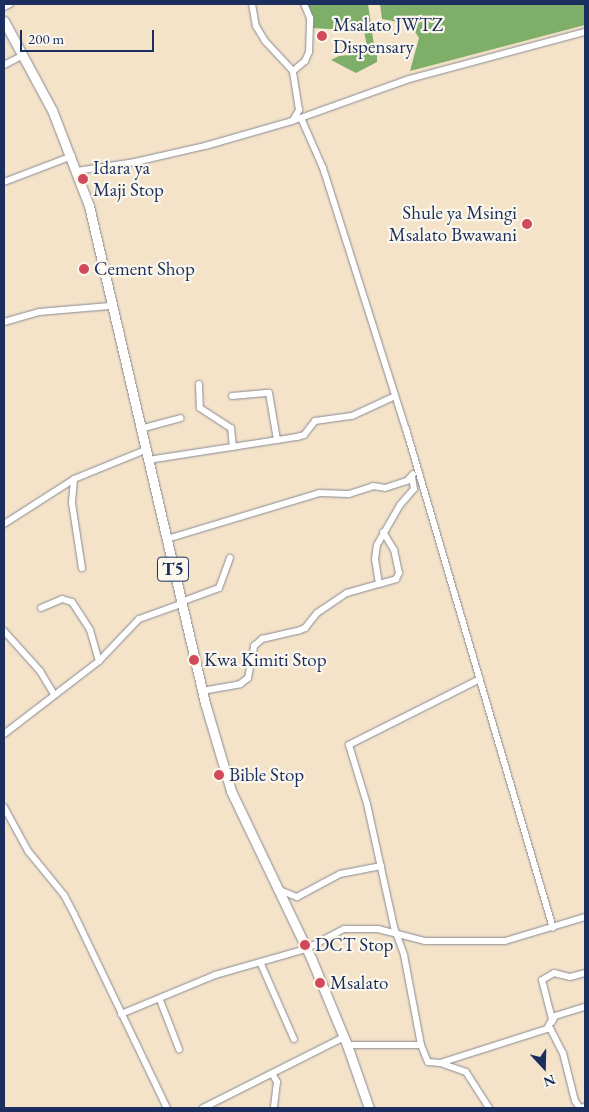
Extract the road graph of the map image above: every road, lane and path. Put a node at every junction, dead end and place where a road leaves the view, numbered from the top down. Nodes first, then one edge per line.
1 (10, 4) edge
2 (252, 4) edge
3 (304, 4) edge
4 (4, 7) edge
5 (4, 21) edge
6 (585, 32) edge
7 (22, 56) junction
8 (4, 65) edge
9 (293, 71) junction
10 (301, 118) junction
11 (292, 121) junction
12 (72, 156) junction
13 (77, 171) junction
14 (4, 182) edge
15 (110, 306) junction
16 (4, 322) edge
17 (199, 384) dead end
18 (232, 396) dead end
19 (395, 396) junction
20 (181, 418) dead end
21 (140, 429) junction
22 (277, 440) junction
23 (233, 447) junction
24 (145, 450) junction
25 (148, 460) junction
26 (416, 463) junction
27 (412, 476) junction
28 (74, 479) junction
29 (4, 524) edge
30 (383, 532) junction
31 (167, 539) junction
32 (230, 558) dead end
33 (82, 568) dead end
34 (379, 584) junction
35 (181, 603) junction
36 (41, 608) dead end
37 (4, 631) edge
38 (99, 661) junction
39 (480, 679) junction
40 (202, 691) junction
41 (53, 693) junction
42 (4, 734) edge
43 (4, 807) edge
44 (381, 866) junction
45 (276, 888) junction
46 (585, 917) edge
47 (553, 928) junction
48 (396, 935) junction
49 (306, 949) junction
50 (261, 964) junction
51 (585, 973) edge
52 (160, 1000) junction
53 (585, 1007) edge
54 (121, 1014) junction
55 (552, 1019) junction
56 (550, 1030) junction
57 (294, 1039) dead end
58 (346, 1041) junction
59 (421, 1044) junction
60 (179, 1049) dead end
61 (440, 1063) junction
62 (274, 1075) junction
63 (585, 1107) edge
64 (166, 1108) edge
65 (204, 1108) edge
66 (274, 1108) edge
67 (369, 1108) edge
68 (489, 1108) edge

1 - 4 street
2 - 9 street
3 - 9 street
5 - 7 highway, T5
6 - 10 street
7 - 8 street
7 - 12 highway, T5
9 - 11 street
10 - 11 street
10 - 19 street
11 - 13 street
12 - 13 highway, T5
12 - 14 street
13 - 15 highway, T5
15 - 16 street
15 - 21 highway, T5
17 - 23 street
18 - 22 street
19 - 22 street
19 - 26 street
20 - 21 street
21 - 24 highway, T5
22 - 23 street
23 - 25 street
24 - 25 highway, T5
24 - 28 street
25 - 31 highway, T5
26 - 27 street
26 - 39 street
27 - 30 street
27 - 31 street
28 - 29 street
28 - 33 street
30 - 34 street
30 - 34 street
31 - 35 highway, T5
32 - 35 street
34 - 40 street
35 - 38 street
35 - 40 highway, T5
36 - 38 street
37 - 41 street
38 - 41 street
39 - 44 street
39 - 47 street
40 - 45 highway, T5
41 - 42 street
43 - 54 street
44 - 45 street
44 - 48 street
45 - 49 highway, T5
46 - 47 street
47 - 48 street
48 - 49 street
48 - 59 street
49 - 50 street
49 - 58 highway, T5
50 - 52 street
50 - 57 street
51 - 55 street
52 - 54 street
52 - 60 street
53 - 55 street
54 - 64 street
55 - 56 street
56 - 61 street
56 - 63 street
58 - 59 street
58 - 62 street
58 - 67 highway, T5
59 - 61 street
61 - 68 street
62 - 65 street
62 - 66 street

